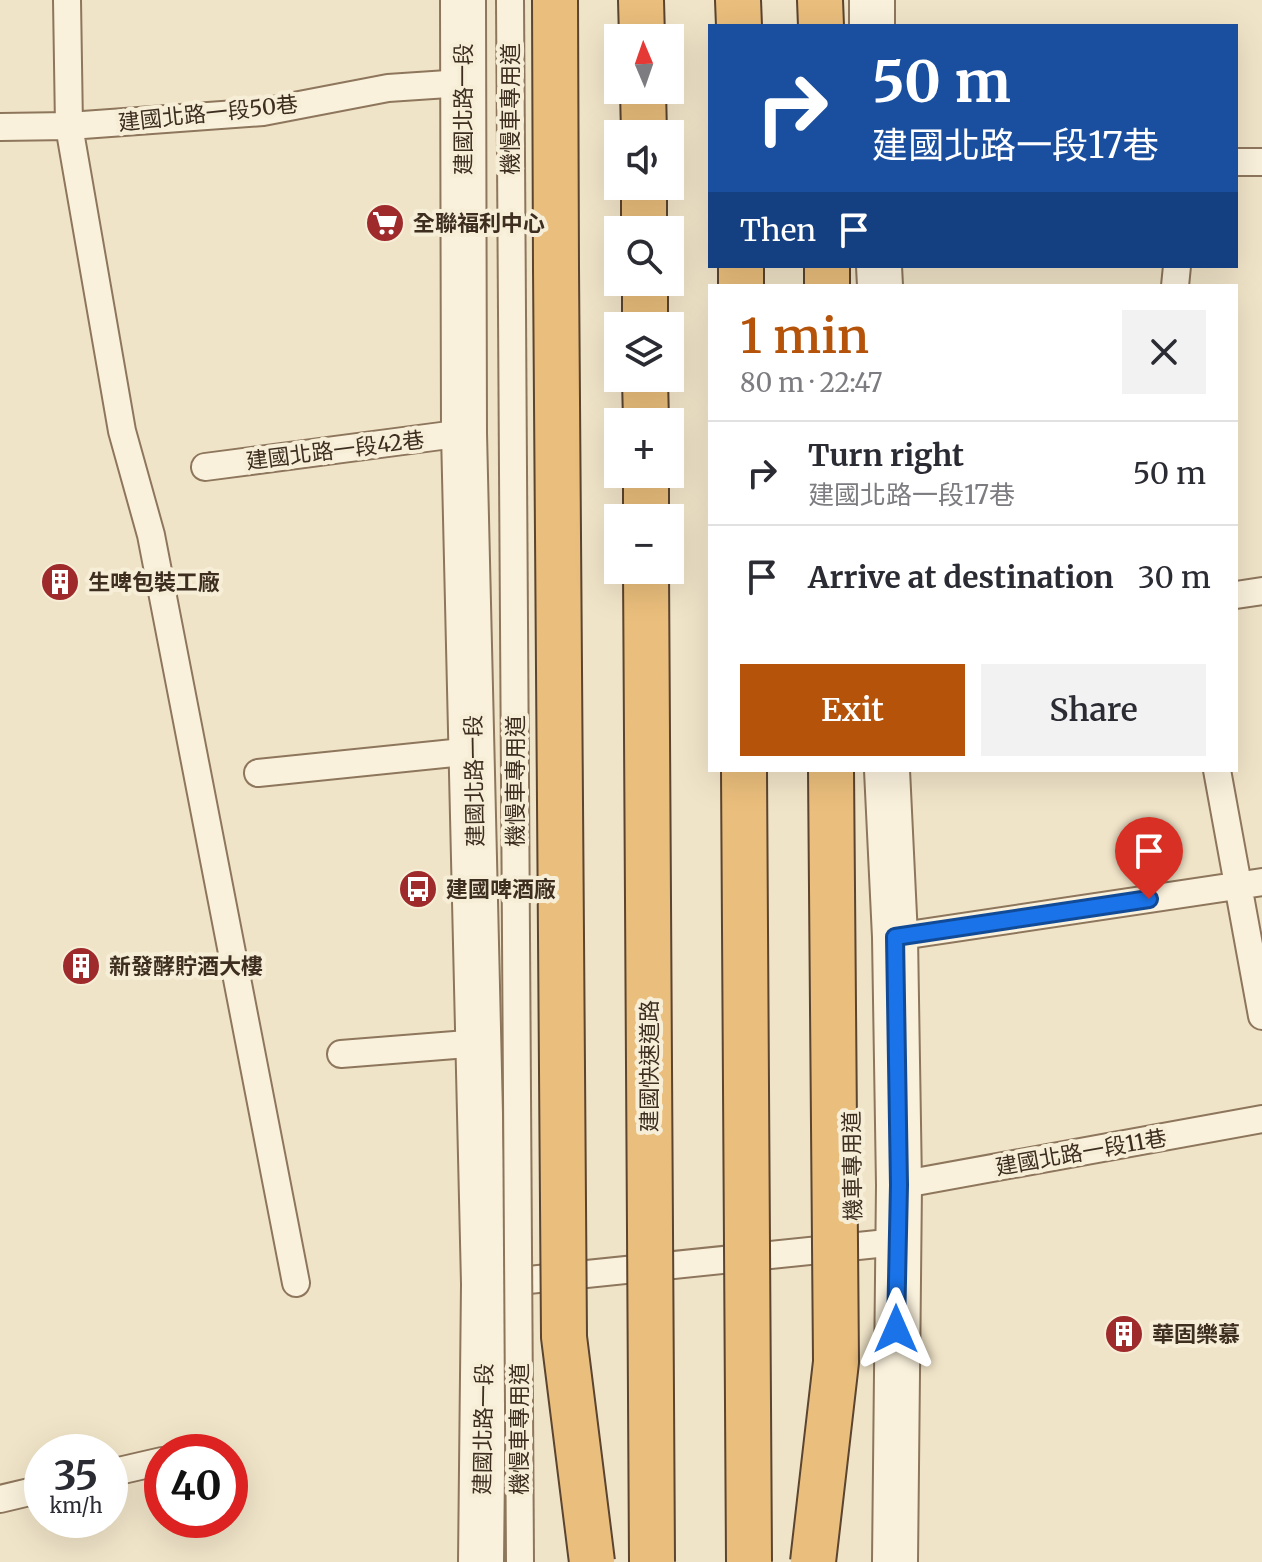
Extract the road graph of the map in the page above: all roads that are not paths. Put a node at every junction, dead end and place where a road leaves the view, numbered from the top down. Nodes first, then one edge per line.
1 (67, 0) edge
2 (463, 0) edge
3 (510, 0) edge
4 (555, 0) edge
5 (641, 0) edge
6 (738, 0) edge
7 (820, 0) edge
8 (835, 0) edge
9 (872, 0) edge
10 (642, 24) edge
11 (739, 24) edge
12 (821, 24) edge
13 (835, 24) edge
14 (872, 24) edge
15 (463, 83) junction
16 (69, 126) junction
17 (0, 127) edge
18 (1238, 162) edge
19 (1262, 162) edge
20 (464, 433) junction
21 (205, 467) dead end
22 (646, 584) edge
23 (1262, 591) edge
24 (1238, 595) edge
25 (473, 751) junction
26 (744, 772) edge
27 (831, 772) edge
28 (844, 772) edge
29 (887, 772) edge
30 (1218, 772) edge
31 (258, 773) dead end
32 (1250, 884) edge
33 (895, 937) junction
34 (1262, 1016) edge
35 (480, 1043) junction
36 (341, 1054) dead end
37 (1262, 1119) edge
38 (899, 1185) junction
39 (897, 1242) junction
40 (296, 1283) dead end
41 (484, 1284) junction
42 (24, 1493) edge
43 (0, 1499) edge
44 (481, 1562) edge
45 (520, 1562) edge
46 (592, 1562) edge
47 (652, 1562) edge
48 (749, 1562) edge
49 (813, 1562) edge
50 (835, 1562) edge
51 (895, 1562) edge

1 - 16 lane
2 - 15 street, 建國北路一段
3 - 45 lane, 機慢車專用道, bridge
4 - 46 highway, bridge
5 - 10 highway
6 - 11 highway
7 - 12 highway
8 - 13 lane
9 - 14 street
15 - 16 lane, 建國北路一段50巷
15 - 20 street, 建國北路一段
16 - 17 lane, 建國北路一段50巷
16 - 40 lane
18 - 19 lane
20 - 21 lane, 建國北路一段42巷
20 - 25 street, 建國北路一段
22 - 47 highway, 建國快速道路, bridge
23 - 24 lane
25 - 31 lane
25 - 35 street, 建國北路一段
26 - 48 highway, bridge
27 - 49 highway, bridge
28 - 50 lane, 機車專用道
29 - 33 street
30 - 32 lane
32 - 33 lane
32 - 34 lane
33 - 38 street
35 - 36 lane
35 - 41 street, 建國北路一段
37 - 38 lane, 建國北路一段11巷
38 - 39 street
39 - 41 lane
39 - 51 street
41 - 44 street, 建國北路一段
42 - 43 lane

